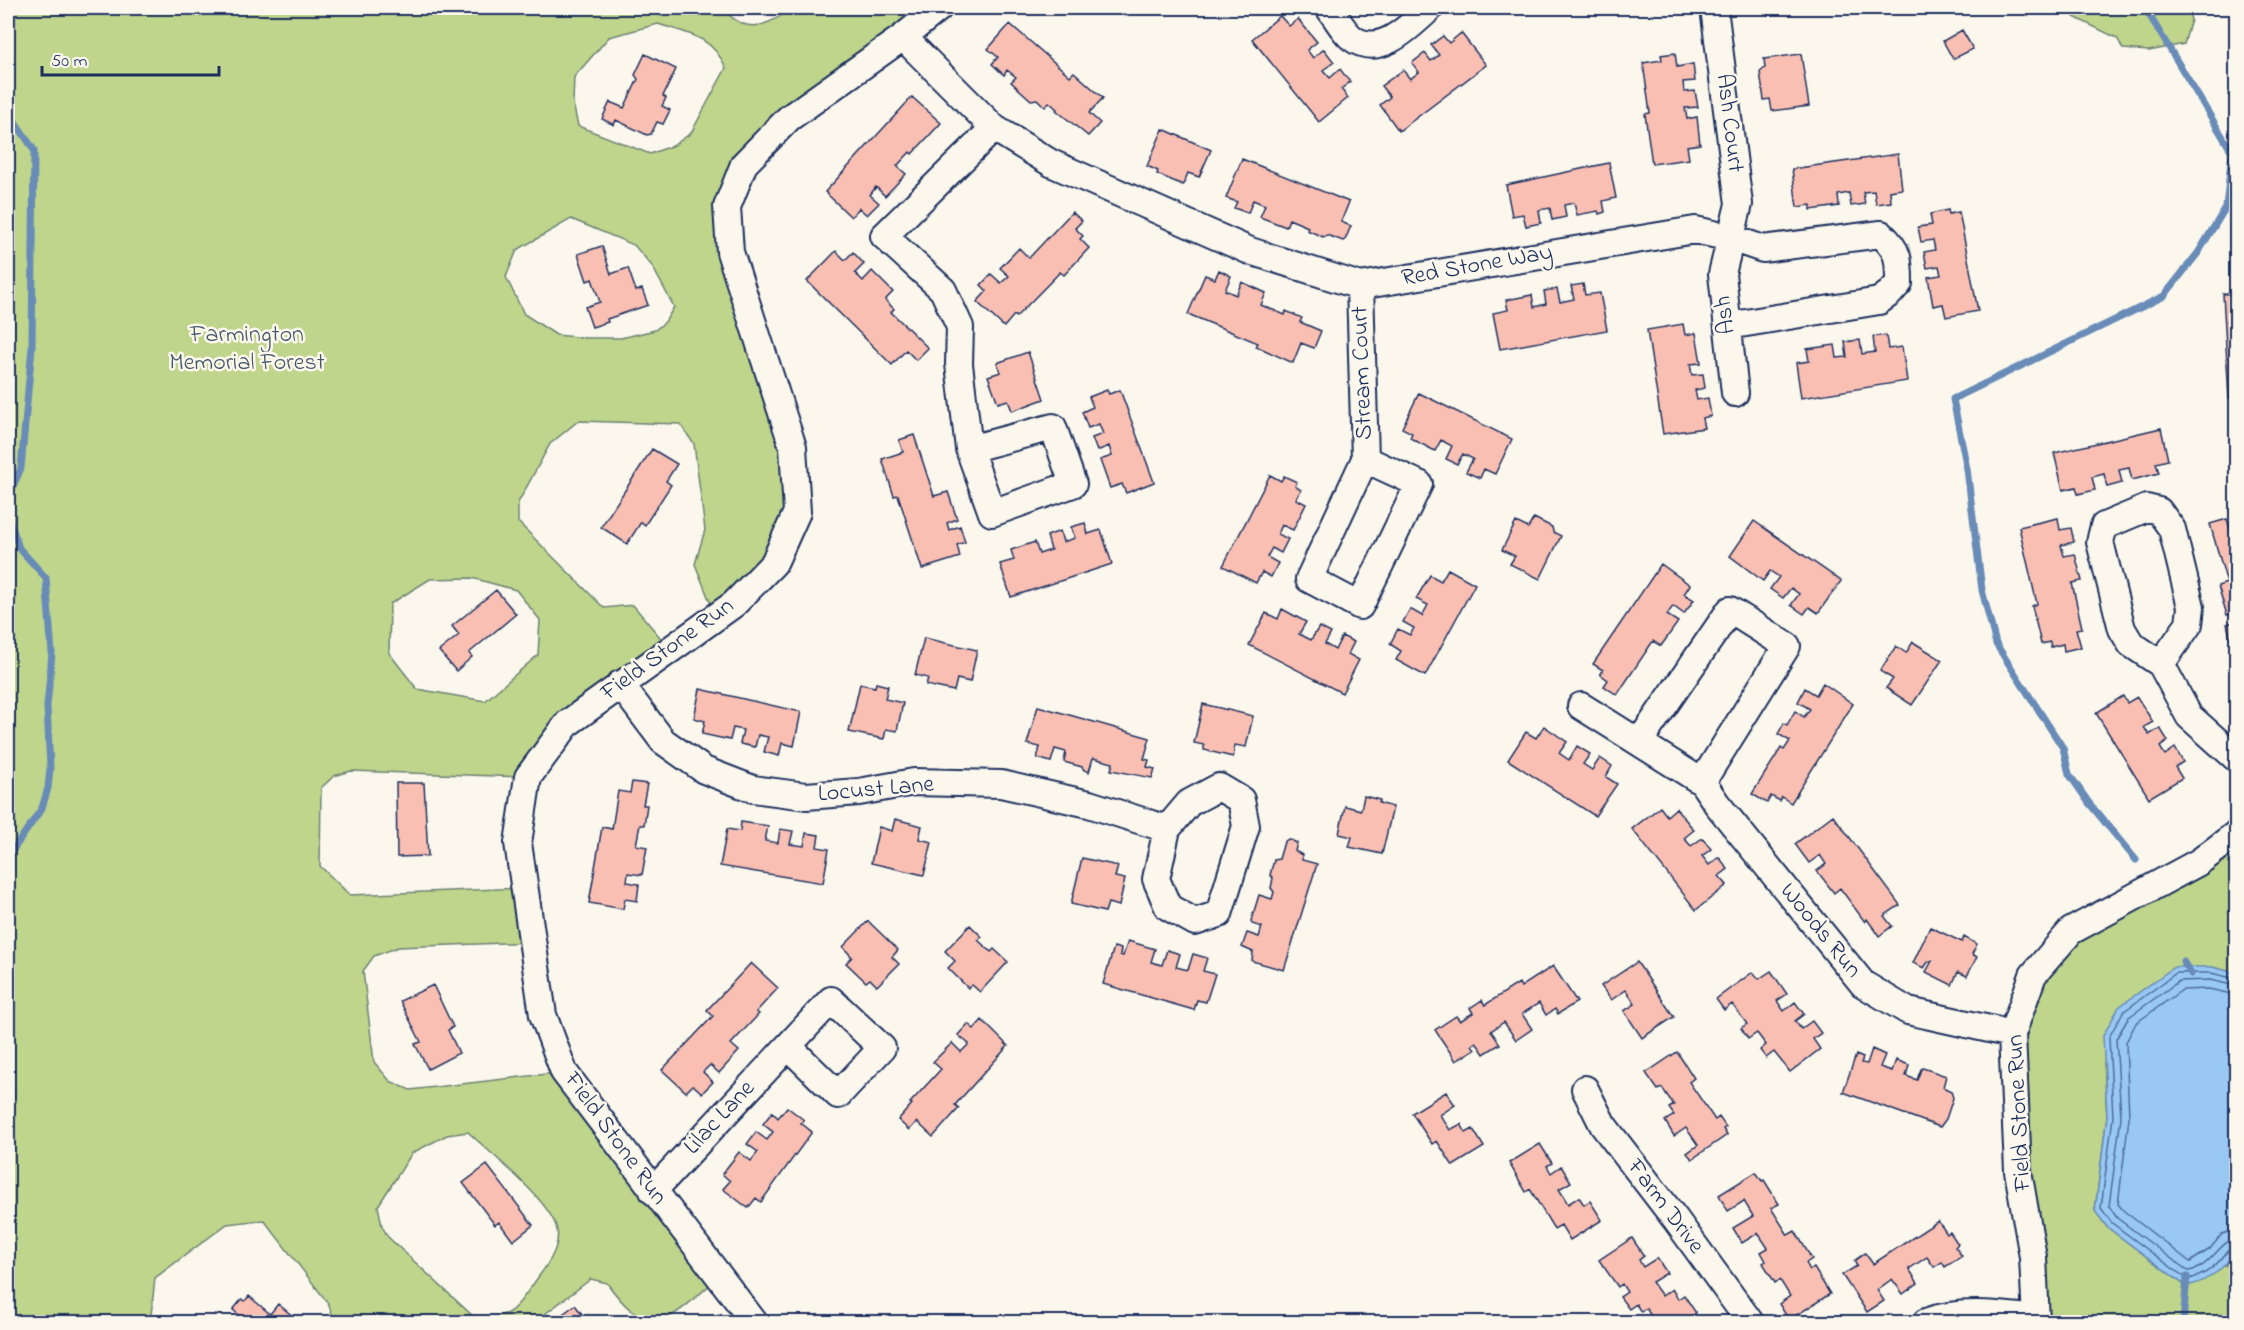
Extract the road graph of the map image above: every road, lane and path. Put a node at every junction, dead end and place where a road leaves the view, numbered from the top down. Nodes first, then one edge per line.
1 (939, 8) edge
2 (1329, 8) edge
3 (1430, 8) edge
4 (1714, 8) edge
5 (903, 37) junction
6 (994, 128) junction
7 (1731, 238) junction
8 (1360, 286) junction
9 (1728, 326) junction
10 (1735, 393) dead end
11 (969, 449) dead end
12 (1365, 459) junction
13 (2161, 664) junction
14 (620, 684) junction
15 (1581, 706) dead end
16 (1640, 741) junction
17 (2236, 758) edge
18 (1702, 782) junction
19 (1167, 829) junction
20 (2236, 834) edge
21 (2012, 1034) junction
22 (788, 1046) dead end
23 (1585, 1089) dead end
24 (653, 1191) junction
25 (2036, 1321) edge
26 (754, 1323) edge
27 (1750, 1323) edge
28 (1926, 1323) edge

1 - 5 street, Field Stone Run
2 - 3 street
4 - 7 street, Ash Court
5 - 6 street, Red Stone Way
5 - 14 street, Field Stone Run
6 - 8 street, Red Stone Way
6 - 11 street
7 - 8 street, Red Stone Way
7 - 9 street, Ash
7 - 9 street, Red Stone Way
8 - 12 street, Stream Court
9 - 10 street, Ash
12 - 12 street, Stream Court
13 - 13 street
13 - 17 street
14 - 19 street, Locust Lane
14 - 24 street, Field Stone Run
15 - 16 street, Woods Run
16 - 18 street, Woods Run
16 - 18 street
18 - 21 street, Woods Run
19 - 19 street
20 - 21 street, Field Stone Run
21 - 25 street, Field Stone Run
22 - 24 street, Lilac Lane
23 - 27 street, Farm Drive
24 - 26 street, Field Stone Run
25 - 28 street

